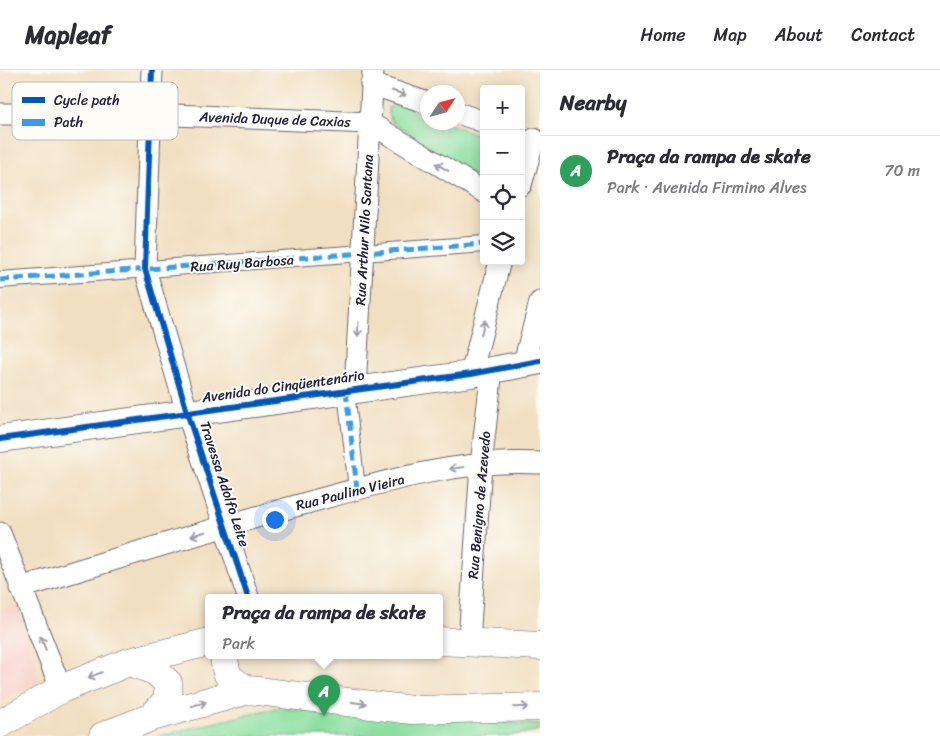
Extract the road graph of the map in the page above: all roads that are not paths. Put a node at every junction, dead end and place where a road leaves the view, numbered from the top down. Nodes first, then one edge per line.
1 (372, 77) edge
2 (420, 99) edge
3 (178, 115) edge
4 (465, 115) edge
5 (480, 121) edge
6 (370, 123) junction
7 (532, 138) edge
8 (148, 140) edge
9 (523, 175) edge
10 (480, 190) edge
11 (480, 244) edge
12 (362, 255) junction
13 (499, 265) edge
14 (145, 269) junction
15 (0, 280) edge
16 (540, 302) edge
17 (532, 362) edge
18 (481, 372) junction
19 (350, 390) junction
20 (188, 412) junction
21 (0, 439) edge
22 (540, 463) edge
23 (481, 465) junction
24 (357, 489) junction
25 (226, 526) junction
26 (0, 533) edge
27 (20, 588) junction
28 (247, 594) edge
29 (443, 641) edge
30 (469, 641) junction
31 (205, 643) edge
32 (540, 646) edge
33 (224, 659) edge
34 (129, 662) junction
35 (61, 688) junction
36 (249, 690) junction
37 (540, 707) edge
38 (152, 717) junction
39 (0, 724) edge
40 (103, 736) edge

1 -> 2 street
1 - 6 street, Rua Arthur Nilo Santana
3 - 6 street, Avenida Duque de Caxias
4 - 5 street
10 -> 6 street
6 - 12 street, Rua Arthur Nilo Santana
7 - 9 street
8 - 14 street, Travessa Adolfo Leite
11 - 12 street, Rua Ruy Barbosa
12 - 14 street, Rua Ruy Barbosa
12 -> 19 street, Rua Arthur Nilo Santana
18 -> 13 street, Rua Benigno de Azevedo
14 - 15 street, Rua Ruy Barbosa
14 - 20 street, Travessa Adolfo Leite
16 - 17 street
17 - 18 street, Avenida do Cinqüentenário
18 - 19 street, Avenida do Cinqüentenário
18 - 23 street, Rua Benigno de Azevedo
19 - 20 street, Avenida do Cinqüentenário
19 - 24 street, Rua Arthur Nilo Santana
20 - 21 street, Avenida do Cinqüentenário
20 - 25 street, Travessa Adolfo Leite
22 - 23 street, Rua Paulino Vieira
23 -> 24 street, Rua Paulino Vieira
23 - 30 street, Rua Benigno de Azevedo
24 - 25 street, Rua Paulino Vieira
25 -> 27 street, Rua Paulino Vieira
25 - 28 street, Travessa Adolfo Leite
26 - 27 street
35 -> 27 street
29 - 30 main road
30 - 32 main road
31 - 34 main road
33 - 36 main road
34 -> 35 main road
34 - 38 main road
35 - 39 main road
36 -> 37 main road
38 -> 36 main road
38 - 40 main road

